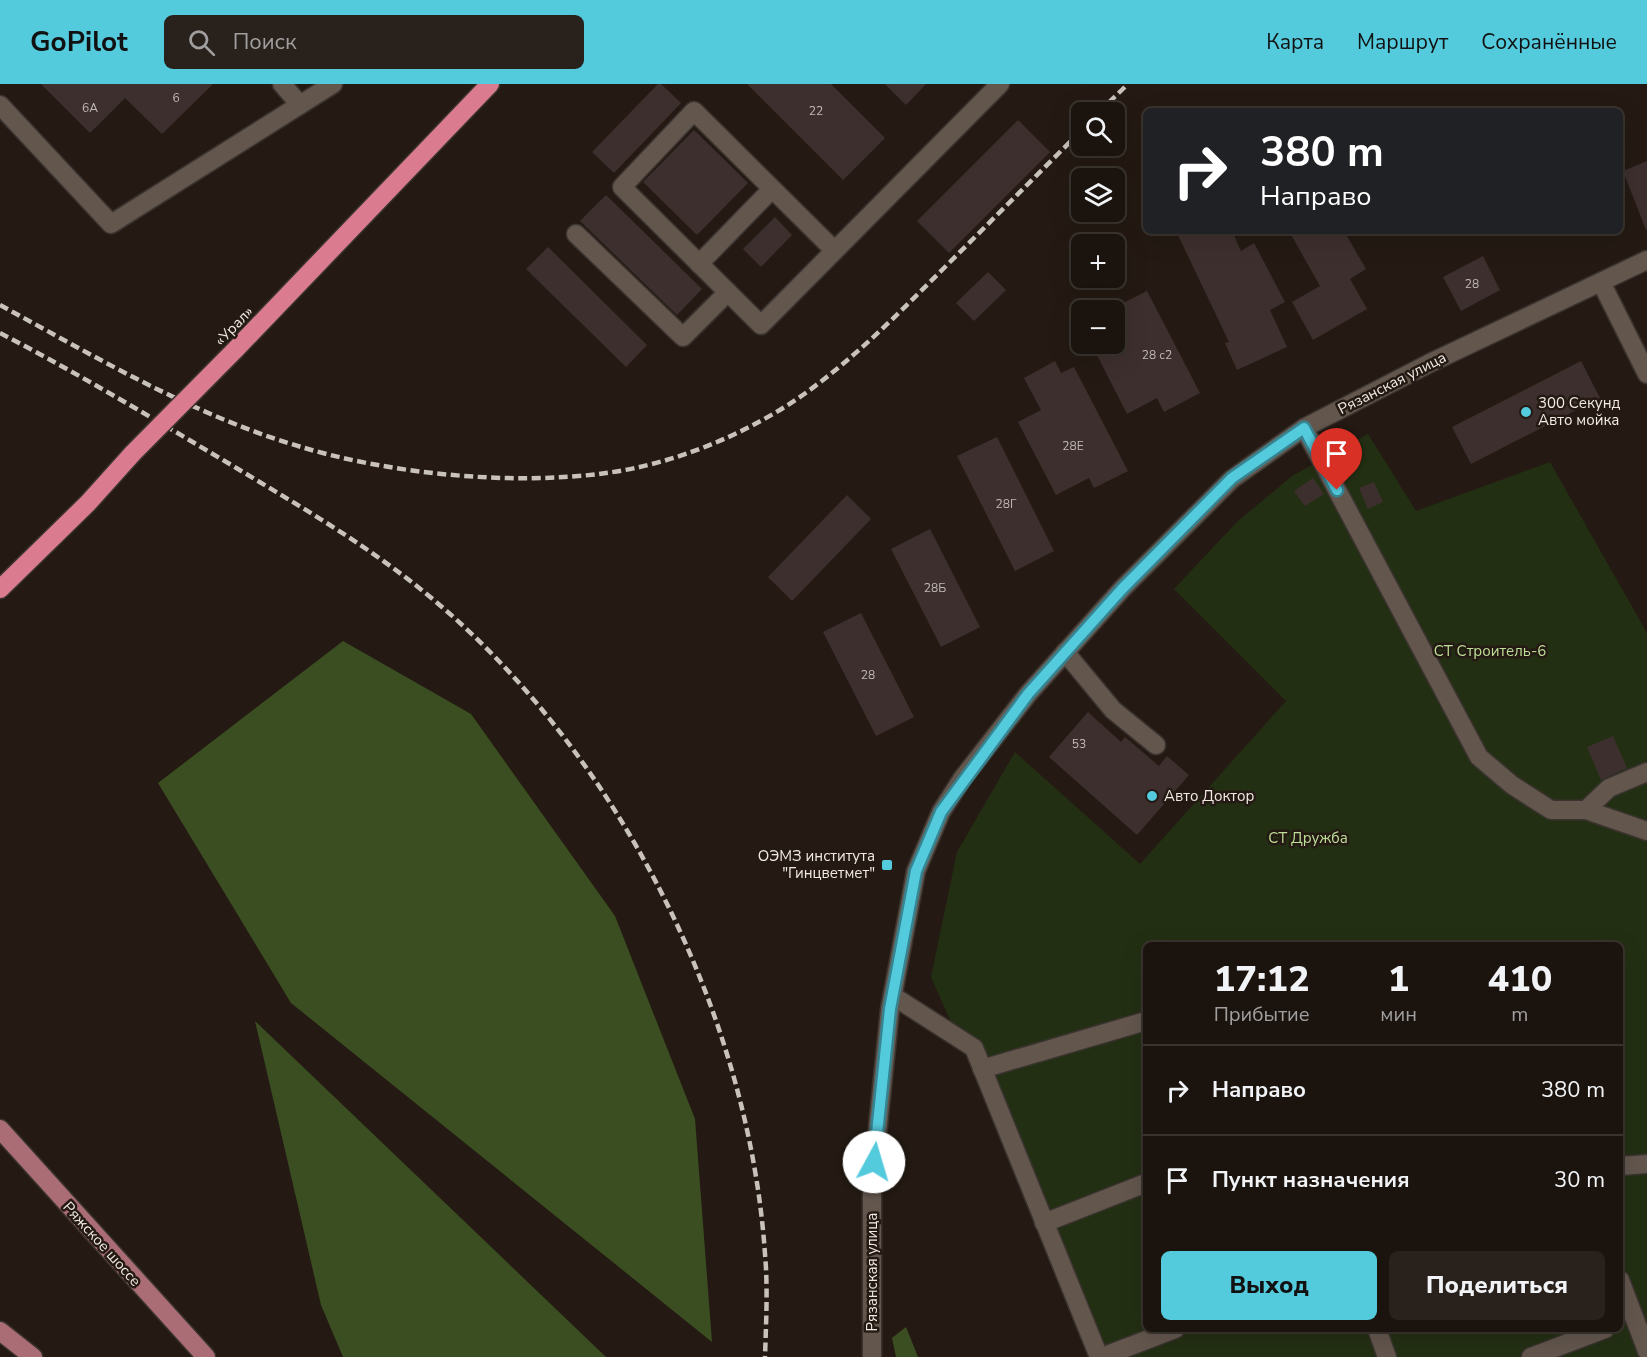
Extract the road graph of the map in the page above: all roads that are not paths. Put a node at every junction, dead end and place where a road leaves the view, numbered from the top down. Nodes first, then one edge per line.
1 (282, 84) edge
2 (333, 84) edge
3 (490, 84) edge
4 (1000, 84) edge
5 (0, 105) edge
6 (300, 105) junction
7 (772, 189) junction
8 (576, 234) dead end
9 (834, 250) junction
10 (1647, 260) edge
11 (699, 264) junction
12 (1601, 282) junction
13 (728, 292) junction
14 (1647, 374) edge
15 (1304, 428) junction
16 (0, 589) edge
17 (1065, 652) junction
18 (1156, 745) dead end
19 (1647, 772) edge
20 (1586, 810) junction
21 (1647, 831) edge
22 (893, 996) junction
23 (1143, 1022) edge
24 (982, 1069) junction
25 (0, 1129) edge
26 (1647, 1164) edge
27 (1623, 1166) edge
28 (1143, 1184) edge
29 (1044, 1223) junction
30 (1623, 1288) edge
31 (1634, 1318) edge
32 (0, 1331) edge
33 (1167, 1332) edge
34 (1378, 1332) edge
35 (1597, 1332) edge
36 (1647, 1350) edge
37 (33, 1357) edge
38 (206, 1357) edge
39 (872, 1357) edge
40 (1101, 1357) edge
41 (1387, 1357) edge
42 (1531, 1357) edge

1 - 6 street
2 - 6 street
3 - 16 highway, «Урал», bridge
4 - 9 street
5 - 6 street
7 - 9 street
7 - 11 street
7 - 11 street
8 - 13 street
9 - 13 street
10 - 12 street, Рязанская улица
11 - 13 street
12 - 14 street
12 - 15 street, Рязанская улица
15 - 17 street, Рязанская улица
15 - 20 street
17 - 18 street
17 - 22 street, Рязанская улица
19 - 20 street
20 - 21 street
22 - 24 street
22 - 39 street, Рязанская улица
23 - 24 street
24 - 29 street
25 - 38 main road, Ряжское шоссе
26 - 27 street
28 - 29 street
29 - 40 street
30 - 31 street
31 - 36 street
32 - 37 main road
33 - 40 street
34 - 41 street
35 - 42 street

